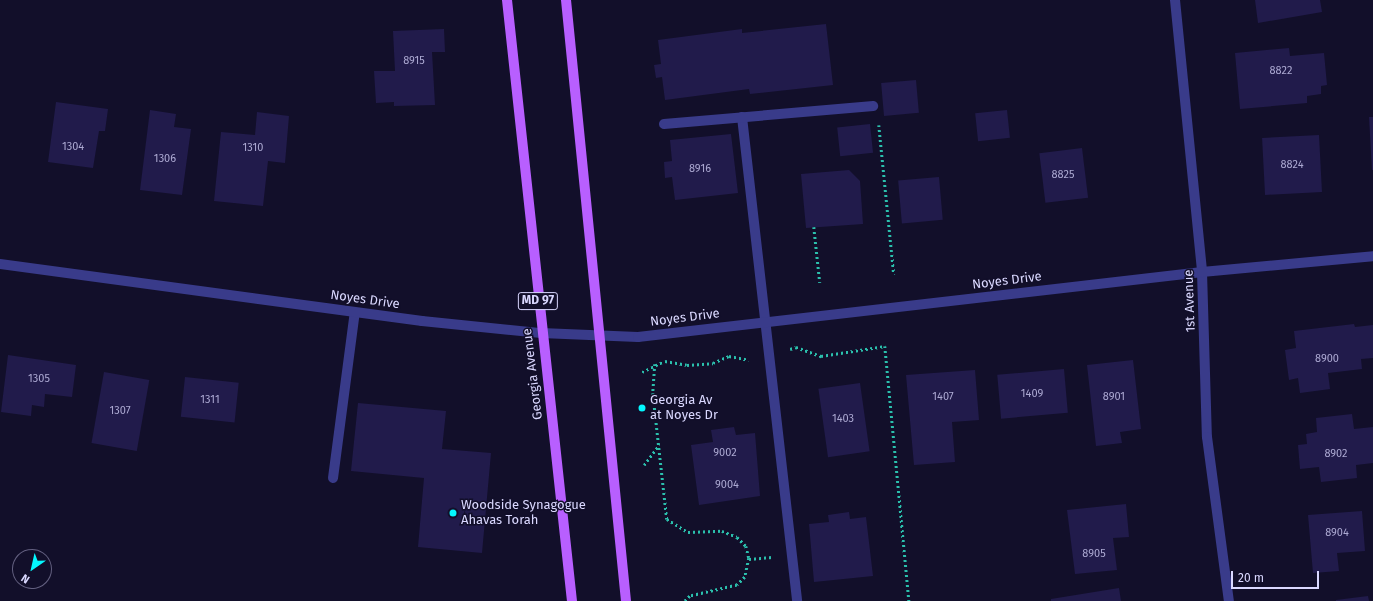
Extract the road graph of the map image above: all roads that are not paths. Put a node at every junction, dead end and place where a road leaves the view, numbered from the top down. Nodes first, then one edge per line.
1 (507, 0) edge
2 (566, 0) edge
3 (1175, 0) edge
4 (873, 106) dead end
5 (742, 117) junction
6 (664, 124) dead end
7 (1373, 256) edge
8 (0, 264) edge
9 (1202, 272) junction
10 (355, 312) junction
11 (768, 322) junction
12 (541, 333) junction
13 (599, 334) junction
14 (333, 478) dead end
15 (572, 601) edge
16 (626, 601) edge
17 (797, 601) edge
18 (1229, 601) edge

1 - 12 main road, Georgia Avenue / MD 97
2 - 13 main road
3 - 9 street, 1st Avenue
4 - 5 street
5 - 6 street
5 - 11 street
7 - 9 street, Noyes Drive
8 - 10 street, Noyes Drive
9 - 11 street, Noyes Drive
9 - 18 street, 1st Avenue
10 - 12 street, Noyes Drive
10 - 14 street
11 - 13 street, Noyes Drive
11 - 17 street
12 - 13 street, Noyes Drive
12 - 15 main road, Georgia Avenue / MD 97
13 - 16 main road

